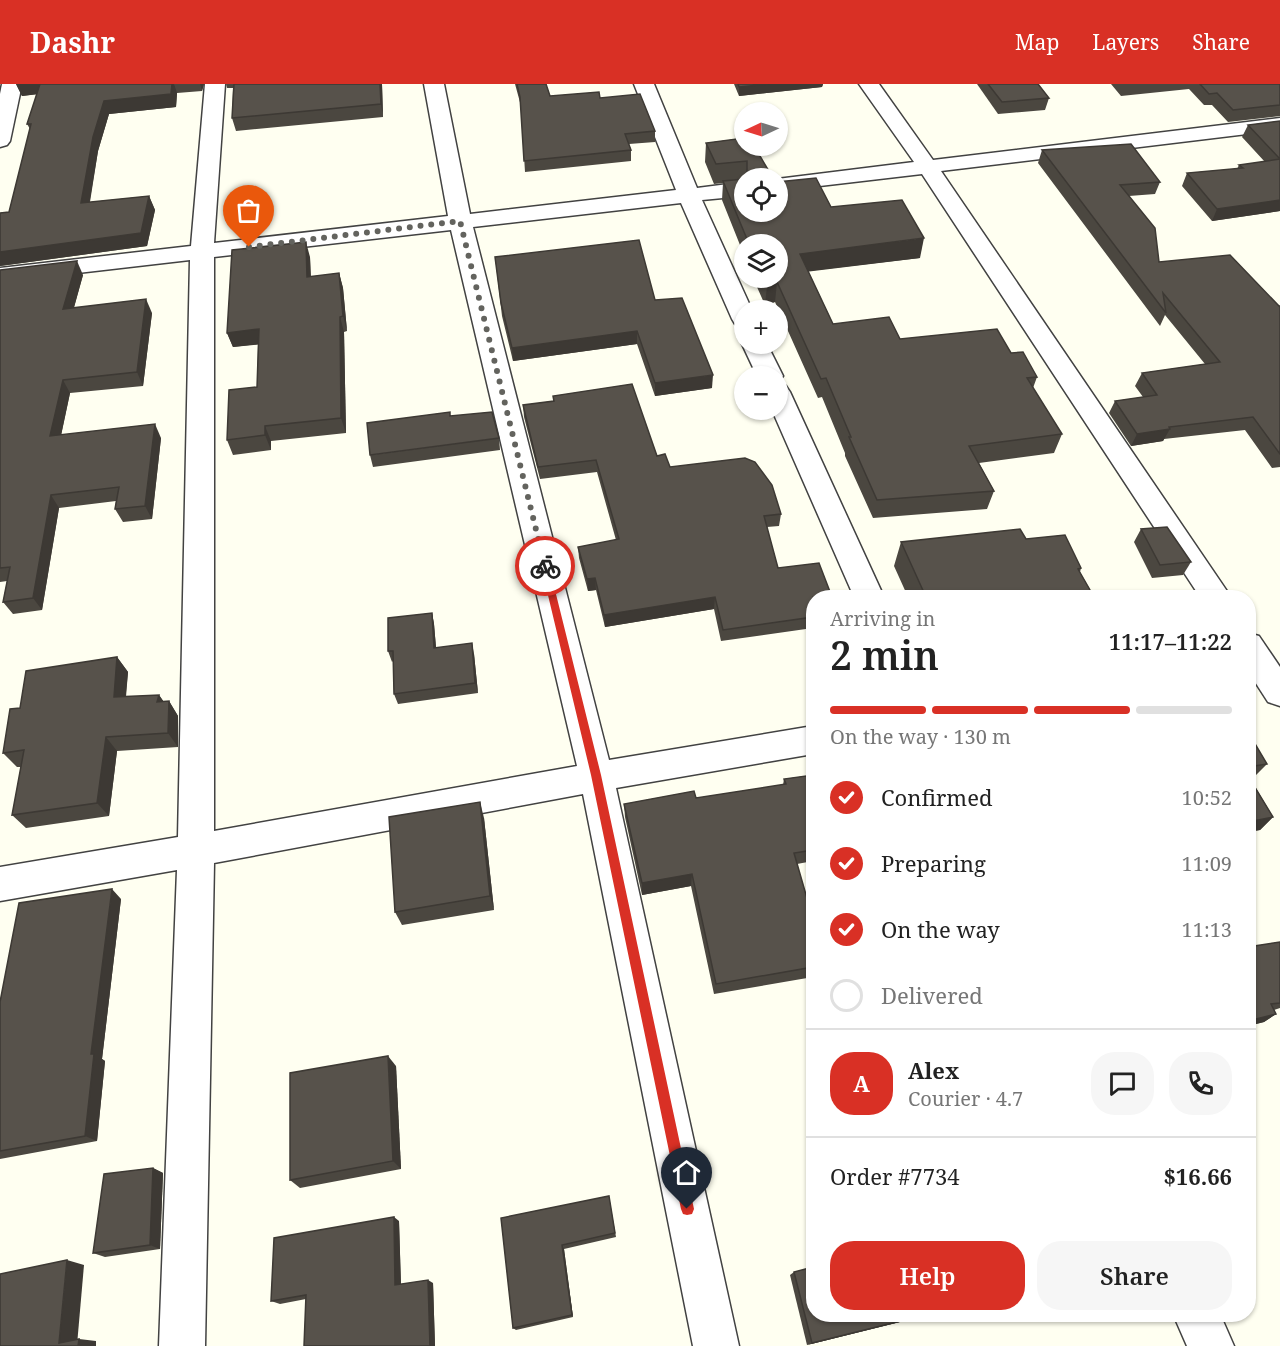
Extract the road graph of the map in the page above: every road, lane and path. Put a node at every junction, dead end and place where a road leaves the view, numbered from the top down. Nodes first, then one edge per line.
1 (12, 84) edge
2 (215, 84) edge
3 (434, 84) edge
4 (644, 84) edge
5 (869, 84) edge
6 (1280, 124) edge
7 (0, 141) edge
8 (927, 166) junction
9 (788, 184) edge
10 (734, 190) edge
11 (689, 196) junction
12 (460, 221) junction
13 (202, 253) junction
14 (0, 275) edge
15 (736, 300) edge
16 (788, 417) edge
17 (866, 590) edge
18 (1211, 590) edge
19 (1257, 650) edge
20 (1280, 693) edge
21 (806, 741) edge
22 (596, 775) junction
23 (196, 851) junction
24 (0, 884) edge
25 (1200, 1322) edge
26 (182, 1346) edge
27 (716, 1346) edge
28 (1211, 1346) edge

1 - 7 street
2 - 13 street
3 - 12 street
4 - 11 street
5 - 8 street
6 - 8 street
8 - 9 street
8 - 18 street
10 - 11 street
11 - 12 street
11 - 15 street
12 - 13 street
12 - 22 street
13 - 14 street
13 - 23 street
16 - 17 street
19 - 20 street
21 - 22 street
22 - 23 street
22 - 27 street
23 - 24 street
23 - 26 street
25 - 28 street

